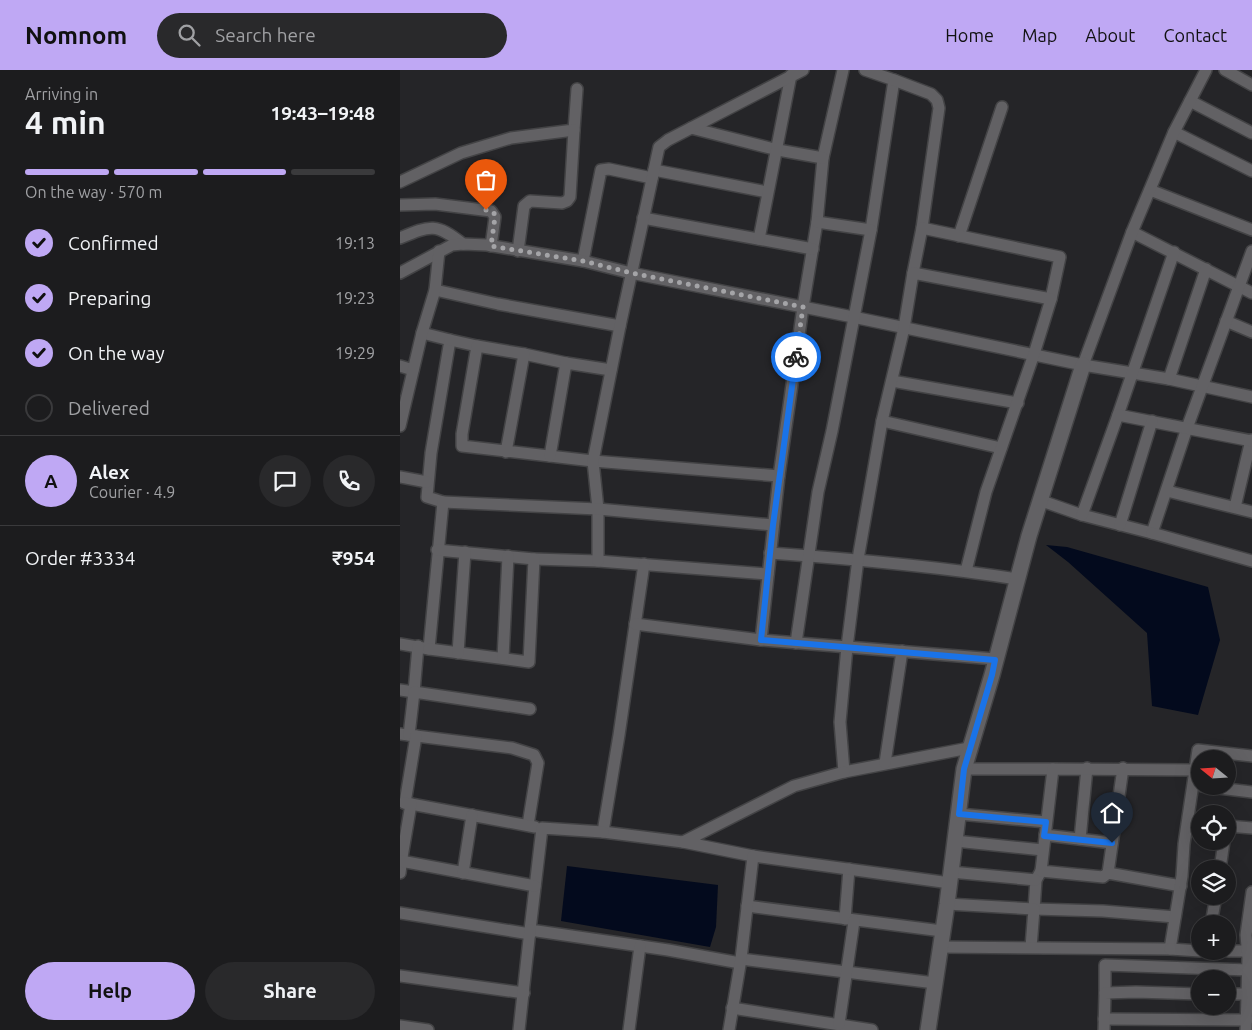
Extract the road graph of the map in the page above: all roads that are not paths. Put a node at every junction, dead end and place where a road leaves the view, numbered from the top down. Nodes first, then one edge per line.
1 (803, 70) edge
2 (843, 70) edge
3 (864, 70) edge
4 (1206, 70) edge
5 (1224, 70) edge
6 (791, 75) junction
7 (894, 80) junction
8 (1252, 85) edge
9 (577, 89) dead end
10 (1190, 101) junction
11 (1002, 107) dead end
12 (691, 128) junction
13 (574, 130) junction
14 (1174, 132) junction
15 (1252, 133) edge
16 (778, 150) junction
17 (823, 158) junction
18 (1252, 171) edge
19 (653, 174) junction
20 (400, 182) edge
21 (1150, 190) junction
22 (767, 192) junction
23 (400, 206) edge
24 (643, 218) junction
25 (818, 222) junction
26 (922, 228) junction
27 (871, 230) junction
28 (1252, 230) edge
29 (1132, 232) junction
30 (959, 236) junction
31 (400, 238) edge
32 (759, 239) junction
33 (462, 244) junction
34 (491, 246) junction
35 (813, 249) junction
36 (439, 251) junction
37 (518, 251) junction
38 (1252, 251) edge
39 (1174, 252) junction
40 (583, 261) junction
41 (1206, 269) junction
42 (913, 272) junction
43 (400, 273) edge
44 (632, 273) junction
45 (1238, 287) junction
46 (435, 290) junction
47 (1252, 294) edge
48 (1051, 299) junction
49 (803, 307) junction
50 (853, 317) junction
51 (1226, 321) junction
52 (620, 326) junction
53 (904, 328) junction
54 (1252, 332) edge
55 (422, 333) junction
56 (450, 340) junction
57 (477, 346) junction
58 (524, 354) junction
59 (1034, 354) junction
60 (566, 363) junction
61 (1083, 365) junction
62 (400, 366) edge
63 (413, 370) junction
64 (611, 370) junction
65 (1133, 373) junction
66 (1169, 379) junction
67 (892, 381) junction
68 (1202, 386) junction
69 (1252, 396) edge
70 (1018, 403) junction
71 (1118, 415) junction
72 (882, 421) junction
73 (1152, 421) junction
74 (400, 426) edge
75 (1187, 428) junction
76 (1252, 440) edge
77 (1001, 448) junction
78 (506, 452) junction
79 (550, 456) junction
80 (593, 461) junction
81 (779, 476) junction
82 (400, 477) edge
83 (427, 482) junction
84 (1166, 491) junction
85 (1039, 500) junction
86 (442, 502) junction
87 (1235, 508) junction
88 (598, 509) junction
89 (1252, 512) edge
90 (1082, 515) junction
91 (773, 525) junction
92 (1120, 525) junction
93 (1152, 533) junction
94 (437, 550) junction
95 (465, 552) junction
96 (770, 553) junction
97 (508, 556) junction
98 (808, 556) junction
99 (534, 559) junction
100 (858, 559) junction
101 (598, 561) junction
102 (1252, 561) edge
103 (644, 564) junction
104 (966, 571) junction
105 (768, 574) junction
106 (1017, 579) junction
107 (635, 624) junction
108 (761, 640) junction
109 (400, 644) edge
110 (796, 644) junction
111 (847, 647) junction
112 (423, 648) junction
113 (902, 651) junction
114 (458, 653) junction
115 (502, 658) junction
116 (995, 660) junction
117 (400, 690) edge
118 (414, 692) junction
119 (530, 709) dead end
120 (408, 735) edge
121 (970, 748) junction
122 (1236, 754) edge
123 (1252, 756) edge
124 (886, 763) junction
125 (1053, 768) junction
126 (1086, 768) junction
127 (1122, 768) junction
128 (964, 769) junction
129 (1191, 770) edge
130 (844, 772) junction
131 (1236, 790) edge
132 (1252, 792) edge
133 (405, 803) edge
134 (959, 814) junction
135 (472, 815) junction
136 (1046, 822) junction
137 (528, 825) junction
138 (1236, 827) edge
139 (542, 828) junction
140 (1252, 828) edge
141 (1191, 829) edge
142 (603, 832) junction
143 (1044, 836) junction
144 (1080, 839) junction
145 (955, 841) junction
146 (683, 842) junction
147 (1112, 843) junction
148 (1043, 850) junction
149 (754, 856) junction
150 (401, 862) edge
151 (849, 869) junction
152 (463, 873) junction
153 (1108, 874) junction
154 (1039, 876) junction
155 (951, 877) junction
156 (536, 886) junction
157 (1181, 886) junction
158 (1252, 892) edge
159 (948, 904) junction
160 (748, 906) junction
161 (1034, 909) junction
162 (400, 912) edge
163 (1175, 917) junction
164 (849, 920) junction
165 (942, 931) junction
166 (530, 932) junction
167 (640, 946) junction
168 (1030, 947) junction
169 (940, 948) junction
170 (1170, 949) junction
171 (1191, 950) edge
172 (1236, 951) edge
173 (1247, 951) junction
174 (741, 961) junction
175 (1248, 970) junction
176 (846, 973) junction
177 (400, 976) edge
178 (935, 982) junction
179 (524, 993) junction
180 (1105, 993) junction
181 (1191, 994) edge
182 (1236, 994) edge
183 (1247, 994) junction
184 (732, 1008) junction
185 (839, 1024) junction
186 (1104, 1024) edge
187 (1246, 1025) edge
188 (400, 1026) edge
189 (428, 1030) edge
190 (519, 1030) edge
191 (628, 1030) edge
192 (729, 1030) edge
193 (872, 1030) edge
194 (928, 1030) edge

1 - 6 street
2 - 17 street
3 - 7 street
4 - 10 street
5 - 8 street
6 - 12 street
6 - 16 street
7 - 26 street
7 - 27 street
9 - 13 street
10 - 14 street
10 - 15 street
11 - 30 street
12 - 16 street
12 - 19 street
13 - 20 street
13 - 37 street
14 - 18 street
14 - 21 street
16 - 17 street
16 - 22 street
17 - 25 street
19 - 22 street
19 - 24 street
19 - 40 street
21 - 28 street
21 - 29 street
22 - 32 street
23 - 34 street
24 - 32 street
24 - 44 street
25 - 27 street
25 - 35 street
26 - 30 street
26 - 42 street
27 - 50 street
29 - 39 street
29 - 61 street
30 - 48 street
31 - 33 street
32 - 35 street
33 - 34 street
33 - 36 street
34 - 37 street
35 - 49 street
36 - 43 street
36 - 46 street
37 - 40 street
38 - 45 street
39 - 41 street
39 - 65 street
40 - 44 street
41 - 45 street
41 - 66 street
42 - 48 street
42 - 53 street
44 - 49 street
44 - 52 street
45 - 47 street
45 - 51 street
46 - 52 street
46 - 55 street
48 - 59 street
49 - 50 street
49 - 81 street
50 - 53 street
50 - 98 street
51 - 54 street
51 - 68 street
52 - 64 street
53 - 59 street
53 - 67 street
55 - 56 street
55 - 63 street
56 - 57 street
56 - 83 street
57 - 58 street
57 - 78 street
58 - 60 street
58 - 78 street
59 - 61 street
59 - 70 street
60 - 64 street
60 - 79 street
61 - 65 street
61 - 85 street
62 - 63 street
63 - 74 street
64 - 80 street
65 - 66 street
65 - 71 street
66 - 68 street
67 - 70 street
67 - 72 street
68 - 69 street
68 - 75 street
70 - 77 street
71 - 73 street
71 - 90 street
72 - 77 street
72 - 100 street
73 - 75 street
73 - 92 street
75 - 76 street
75 - 84 street
76 - 87 street
77 - 104 street
78 - 79 street
79 - 80 street
80 - 81 street
80 - 88 street
81 - 91 street
82 - 83 street
83 - 86 street
84 - 87 street
84 - 93 street
85 - 90 street
85 - 106 street
86 - 88 street
86 - 94 street
87 - 89 street
88 - 91 street
88 - 101 street
90 - 92 street
91 - 96 street
92 - 93 street
93 - 102 street
94 - 95 street
94 - 112 street
95 - 97 street
95 - 114 street
96 - 98 street
96 - 105 street
97 - 99 street
97 - 115 street
98 - 100 street
98 - 110 street
99 - 101 street
99 - 115 street
100 - 104 street
100 - 111 street
101 - 103 street
103 - 105 street
103 - 107 street
104 - 106 street
105 - 108 street
106 - 116 street
107 - 108 street
107 - 142 street
108 - 110 street
109 - 112 street
110 - 111 street
111 - 113 street
111 - 130 street
112 - 114 street
112 - 118 street
113 - 116 street
113 - 124 street
114 - 115 street
116 - 121 street
117 - 118 street
118 - 119 street
118 - 120 street
120 - 133 street
120 - 137 street
121 - 124 street
121 - 128 street
122 - 123 street
124 - 130 street
125 - 126 street
125 - 128 street
125 - 136 street
126 - 127 street
126 - 144 street
127 - 129 street
127 - 147 street
128 - 134 street
130 - 146 street
131 - 132 street
133 - 135 street
133 - 150 street
134 - 136 street
134 - 145 street
135 - 137 street
135 - 152 street
136 - 143 street
137 - 139 street
138 - 140 street
139 - 142 street
139 - 156 street
141 - 157 street
142 - 146 street
143 - 144 street
143 - 148 street
144 - 147 street
145 - 148 street
145 - 155 street
146 - 149 street
147 - 153 street
148 - 154 street
149 - 151 street
149 - 160 street
150 - 152 street
151 - 155 street
151 - 164 street
152 - 156 street
153 - 154 street
153 - 157 street
154 - 155 street
154 - 161 street
155 - 159 street
156 - 166 street
157 - 163 street
158 - 173 street
159 - 161 street
159 - 165 street
160 - 164 street
160 - 174 street
161 - 163 street
161 - 168 street
162 - 166 street
163 - 170 street
164 - 165 street
164 - 176 street
165 - 169 street
166 - 167 street
166 - 179 street
167 - 174 street
167 - 191 street
168 - 169 street
168 - 170 street
169 - 178 street
170 - 171 street
172 - 173 street
173 - 175 street
174 - 176 street
174 - 184 street
175 - 180 street
175 - 183 street
176 - 178 street
176 - 185 street
177 - 179 street
178 - 194 street
179 - 190 street
180 - 181 street
180 - 186 street
182 - 183 street
183 - 187 street
184 - 185 street
184 - 192 street
185 - 193 street
186 - 187 street
188 - 189 street

